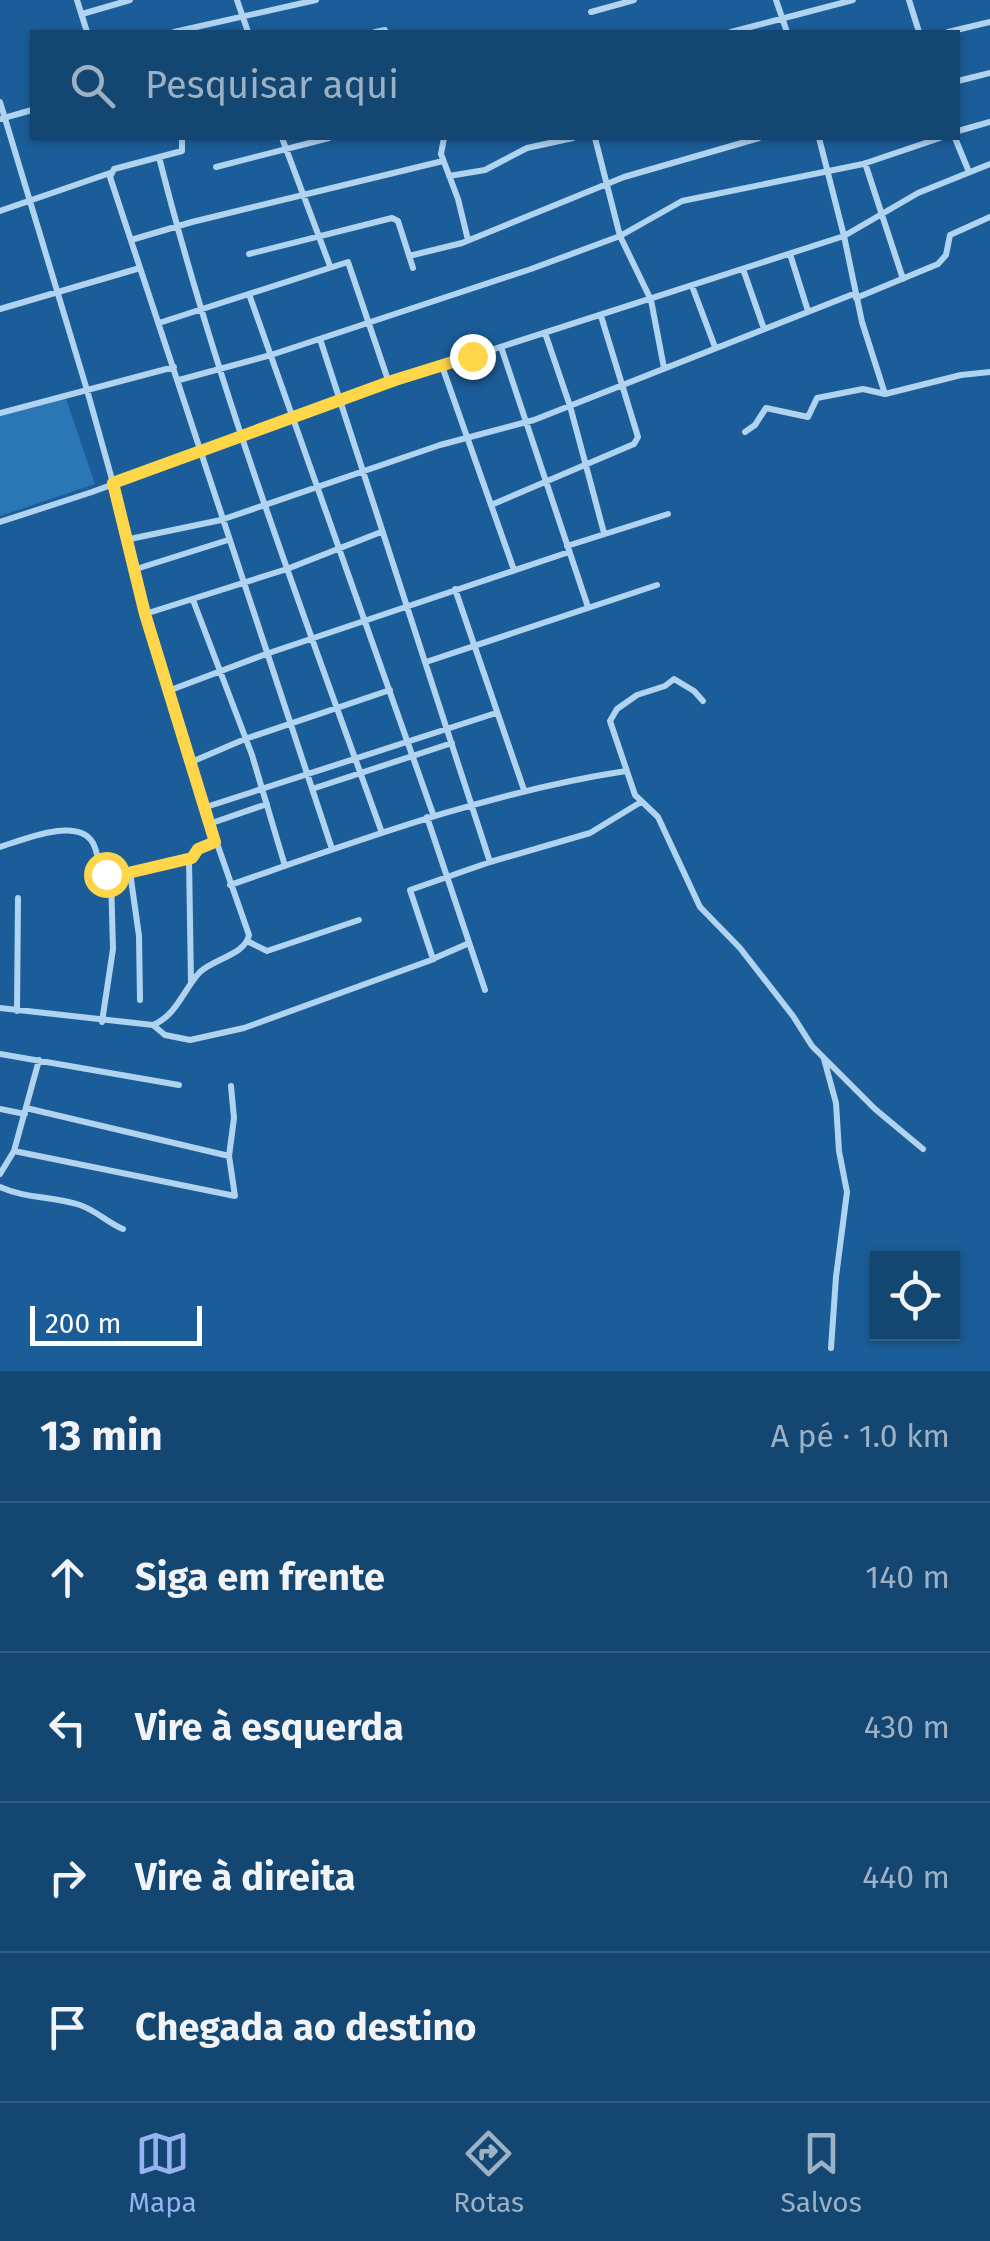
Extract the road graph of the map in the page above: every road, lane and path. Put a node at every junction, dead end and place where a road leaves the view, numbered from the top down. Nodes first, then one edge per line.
1 (78, 0) edge
2 (130, 0) edge
3 (237, 0) edge
4 (316, 0) edge
5 (634, 0) edge
6 (776, 0) edge
7 (853, 0) edge
8 (910, 0) edge
9 (591, 12) dead end
10 (82, 14) junction
11 (242, 16) junction
12 (782, 19) junction
13 (990, 22) edge
14 (86, 30) edge
15 (182, 30) edge
16 (247, 30) edge
17 (739, 30) edge
18 (786, 30) edge
19 (918, 30) edge
20 (956, 30) edge
21 (990, 72) edge
22 (960, 80) edge
23 (0, 102) edge
24 (30, 111) edge
25 (2, 119) edge
26 (990, 122) edge
27 (960, 133) edge
28 (182, 140) edge
29 (283, 140) edge
30 (322, 140) edge
31 (443, 140) edge
32 (564, 140) edge
33 (596, 140) edge
34 (752, 140) edge
35 (820, 140) edge
36 (934, 140) edge
37 (958, 140) edge
38 (286, 150) junction
39 (160, 157) junction
40 (443, 161) junction
41 (865, 163) junction
42 (990, 164) edge
43 (216, 167) dead end
44 (830, 172) junction
45 (969, 172) junction
46 (110, 173) junction
47 (449, 176) junction
48 (606, 184) junction
49 (304, 194) junction
50 (30, 202) junction
51 (0, 212) edge
52 (882, 214) junction
53 (990, 217) edge
54 (177, 226) junction
55 (620, 236) junction
56 (844, 236) junction
57 (320, 237) junction
58 (131, 240) junction
59 (468, 240) junction
60 (248, 254) dead end
61 (790, 254) junction
62 (409, 256) junction
63 (330, 266) junction
64 (140, 268) junction
65 (413, 268) dead end
66 (743, 269) junction
67 (903, 279) junction
68 (692, 286) junction
69 (58, 294) junction
70 (249, 294) junction
71 (856, 295) junction
72 (651, 300) junction
73 (203, 309) junction
74 (0, 310) edge
75 (808, 311) junction
76 (601, 316) junction
77 (369, 321) junction
78 (159, 323) junction
79 (764, 329) junction
80 (545, 334) junction
81 (320, 339) junction
82 (501, 347) junction
83 (715, 347) junction
84 (271, 355) junction
85 (442, 366) junction
86 (174, 368) junction
87 (664, 368) junction
88 (221, 369) junction
89 (990, 372) edge
90 (178, 380) junction
91 (389, 383) junction
92 (624, 384) junction
93 (87, 390) junction
94 (885, 394) junction
95 (341, 402) junction
96 (570, 406) junction
97 (0, 413) edge
98 (294, 417) junction
99 (527, 422) junction
100 (745, 432) dead end
101 (243, 436) junction
102 (468, 438) junction
103 (202, 450) junction
104 (585, 464) junction
105 (363, 472) junction
106 (546, 480) junction
107 (113, 483) junction
108 (320, 488) junction
109 (491, 504) junction
110 (267, 505) junction
111 (668, 514) dead end
112 (221, 520) junction
113 (0, 522) edge
114 (381, 532) junction
115 (604, 533) junction
116 (125, 540) junction
117 (228, 540) junction
118 (568, 549) junction
119 (341, 550) junction
120 (133, 570) junction
121 (287, 570) junction
122 (514, 570) junction
123 (244, 584) junction
124 (658, 584) dead end
125 (456, 589) junction
126 (193, 600) junction
127 (407, 605) junction
128 (588, 607) junction
129 (145, 614) junction
130 (366, 621) junction
131 (312, 640) junction
132 (476, 648) junction
133 (266, 654) junction
134 (426, 662) junction
135 (220, 672) junction
136 (390, 690) junction
137 (168, 691) junction
138 (703, 701) dead end
139 (337, 708) junction
140 (496, 713) junction
141 (290, 723) junction
142 (447, 728) junction
143 (245, 739) junction
144 (407, 740) junction
145 (452, 743) junction
146 (412, 756) junction
147 (355, 758) junction
148 (189, 763) junction
149 (626, 771) junction
150 (361, 772) junction
151 (308, 776) junction
152 (312, 788) junction
153 (262, 790) junction
154 (524, 790) junction
155 (641, 802) junction
156 (267, 804) junction
157 (470, 804) junction
158 (204, 808) junction
159 (430, 816) junction
160 (209, 824) junction
161 (382, 832) junction
162 (215, 842) junction
163 (0, 847) edge
164 (332, 850) junction
165 (189, 859) junction
166 (490, 862) junction
167 (285, 866) junction
168 (130, 872) junction
169 (111, 877) junction
170 (445, 878) junction
171 (230, 885) junction
172 (18, 898) dead end
173 (359, 920) dead end
174 (249, 942) junction
175 (467, 944) junction
176 (435, 958) junction
177 (191, 984) junction
178 (485, 990) dead end
179 (140, 1000) dead end
180 (0, 1008) edge
181 (17, 1011) junction
182 (102, 1022) junction
183 (153, 1025) junction
184 (0, 1054) edge
185 (39, 1060) junction
186 (824, 1060) junction
187 (179, 1085) dead end
188 (231, 1086) dead end
189 (0, 1109) edge
190 (26, 1111) junction
191 (923, 1149) dead end
192 (14, 1151) junction
193 (230, 1156) junction
194 (0, 1158) edge
195 (10, 1160) junction
196 (0, 1174) edge
197 (0, 1187) edge
198 (124, 1229) dead end
199 (831, 1348) dead end

1 - 10 street
2 - 10 street
3 - 11 street
4 - 11 street
5 - 9 street
6 - 12 street
7 - 12 street
8 - 19 street
10 - 14 street
11 - 15 street
11 - 16 street
12 - 17 street
12 - 18 street
13 - 20 street
21 - 22 street
23 - 25 street
24 - 25 street
25 - 50 street
26 - 27 street
28 - 39 street
29 - 38 street
30 - 38 street
31 - 40 street
32 - 47 street
33 - 48 street
34 - 48 street
35 - 44 street
36 - 41 street
37 - 45 street
38 - 43 street
38 - 49 street
39 - 46 street
39 - 54 street
40 - 47 street
40 - 49 street
41 - 44 street
41 - 52 street
42 - 45 street
44 - 55 street
44 - 56 street
45 - 52 street
46 - 50 street
46 - 58 street
47 - 59 street
48 - 55 street
48 - 59 street
49 - 54 street
49 - 57 street
50 - 51 street
50 - 69 street
52 - 56 street
52 - 67 street
53 - 67 street
54 - 58 street
54 - 73 street
55 - 72 street
55 - 77 street
56 - 61 street
56 - 71 street
57 - 60 street
57 - 62 street
57 - 63 street
58 - 64 street
59 - 62 street
61 - 66 street
61 - 75 street
62 - 65 street
63 - 70 street
63 - 77 street
64 - 69 street
64 - 78 street
66 - 68 street
66 - 79 street
67 - 71 street
68 - 72 street
68 - 83 street
69 - 74 street
69 - 93 street
70 - 73 street
70 - 84 street
71 - 75 street
71 - 94 street
72 - 76 street
72 - 87 street
73 - 78 street
73 - 88 street
75 - 79 street
76 - 80 street
76 - 92 street
77 - 81 street
77 - 91 street
78 - 86 street
79 - 83 street
80 - 82 street
80 - 96 street
81 - 84 street
81 - 95 street
82 - 85 street
82 - 99 street
83 - 87 street
84 - 88 street
84 - 98 street
85 - 91 street
85 - 102 street
86 - 90 street
86 - 93 street
87 - 92 street
88 - 90 street
88 - 101 street
89 - 94 street
90 - 103 street
91 - 95 street
92 - 96 street
92 - 104 street
93 - 97 street
93 - 107 street
94 - 100 street
95 - 98 street
95 - 105 street
96 - 99 street
96 - 104 street
98 - 101 street
98 - 108 street
99 - 102 street
99 - 106 street
101 - 103 street
101 - 110 street
102 - 105 street
102 - 109 street
103 - 107 street
103 - 112 street
104 - 106 street
104 - 115 street
105 - 108 street
105 - 114 street
106 - 109 street
106 - 118 street
107 - 113 street
107 - 116 street
108 - 110 street
108 - 119 street
109 - 122 street
110 - 112 street
110 - 121 street
111 - 115 street
112 - 116 street
112 - 117 street
114 - 119 street
114 - 127 street
115 - 118 street
116 - 120 street
117 - 120 street
117 - 123 street
118 - 122 street
118 - 128 street
119 - 121 street
119 - 130 street
120 - 129 street
121 - 123 street
121 - 131 street
122 - 125 street
123 - 126 street
123 - 133 street
124 - 128 street
125 - 127 street
125 - 132 street
126 - 129 street
126 - 135 street
127 - 130 street
127 - 134 street
128 - 132 street
129 - 137 street
130 - 131 street
130 - 136 street
131 - 133 street
131 - 139 street
132 - 134 street
132 - 140 street
133 - 135 street
133 - 141 street
134 - 142 street
135 - 137 street
135 - 143 street
136 - 139 street
136 - 144 street
137 - 148 street
138 - 149 street
139 - 141 street
139 - 147 street
140 - 142 street
140 - 154 street
141 - 143 street
141 - 151 street
142 - 144 street
142 - 145 street
143 - 148 street
143 - 153 street
144 - 146 street
144 - 147 street
145 - 146 street
145 - 157 street
146 - 150 street
146 - 159 street
147 - 150 street
147 - 151 street
148 - 158 street
149 - 154 street
149 - 155 street
150 - 152 street
150 - 161 street
151 - 152 street
151 - 153 street
152 - 164 street
153 - 156 street
153 - 158 street
154 - 157 street
155 - 166 street
155 - 186 street
156 - 160 street
156 - 167 street
157 - 159 street
157 - 166 street
158 - 160 street
159 - 161 street
159 - 170 street
160 - 162 street
161 - 164 street
162 - 165 street
162 - 171 street
163 - 169 street
164 - 167 street
165 - 168 street
165 - 177 street
166 - 170 street
167 - 171 street
168 - 169 street
168 - 179 street
169 - 182 street
170 - 175 street
170 - 176 street
171 - 174 street
172 - 181 street
173 - 174 street
174 - 177 street
175 - 176 street
175 - 178 street
176 - 183 street
177 - 183 street
180 - 181 street
181 - 182 street
182 - 183 street
184 - 185 street
185 - 187 street
185 - 190 street
186 - 191 street
186 - 199 street
188 - 193 street
189 - 190 street
190 - 192 street
190 - 193 street
192 - 193 street
192 - 195 street
194 - 195 street
195 - 196 street
197 - 198 street

